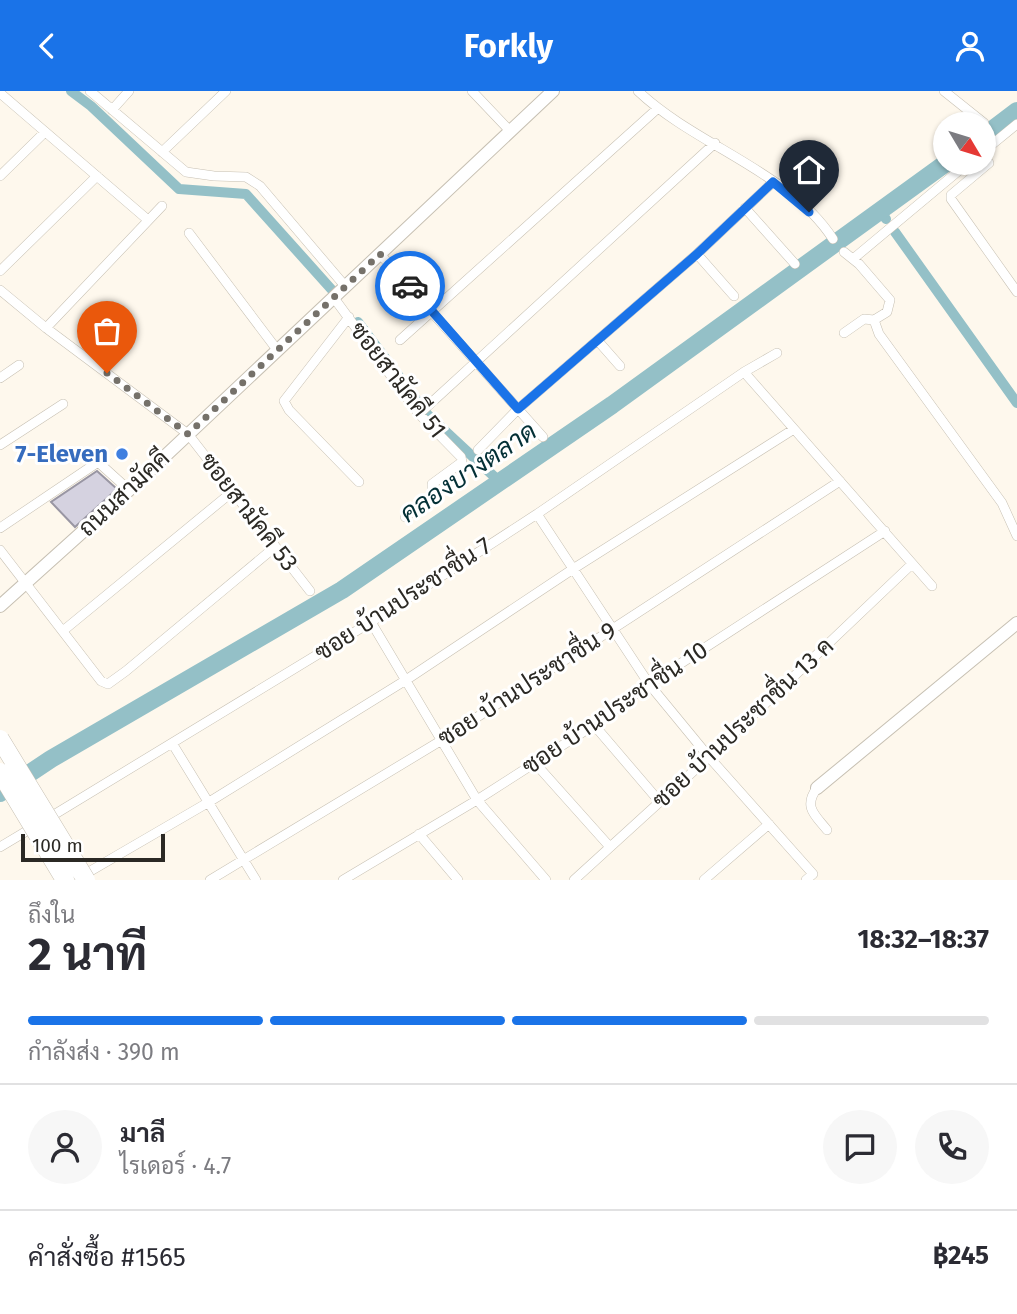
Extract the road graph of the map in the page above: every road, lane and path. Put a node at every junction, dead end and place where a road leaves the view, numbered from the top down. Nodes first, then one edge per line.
1 (90, 91) edge
2 (129, 91) edge
3 (226, 91) edge
4 (472, 91) edge
5 (553, 91) edge
6 (638, 91) edge
7 (944, 91) edge
8 (964, 91) edge
9 (0, 93) edge
10 (956, 100) junction
11 (657, 109) junction
12 (112, 110) junction
13 (971, 112) edge
14 (1017, 124) edge
15 (45, 132) junction
16 (511, 132) junction
17 (996, 141) edge
18 (715, 143) junction
19 (162, 152) junction
20 (953, 175) edge
21 (974, 175) edge
22 (0, 176) edge
23 (97, 176) junction
24 (773, 182) junction
25 (162, 206) dead end
26 (745, 208) junction
27 (148, 220) junction
28 (189, 233) dead end
29 (831, 235) dead end
30 (844, 252) dead end
31 (380, 254) junction
32 (697, 254) junction
33 (853, 258) junction
34 (795, 264) dead end
35 (0, 271) edge
36 (345, 286) junction
37 (0, 290) edge
38 (1017, 292) edge
39 (734, 296) dead end
40 (334, 298) junction
41 (432, 310) junction
42 (349, 317) junction
43 (874, 320) junction
44 (46, 328) junction
45 (844, 333) dead end
46 (400, 340) dead end
47 (598, 341) junction
48 (278, 351) junction
49 (777, 353) dead end
50 (476, 361) junction
51 (19, 365) dead end
52 (620, 366) dead end
53 (744, 372) junction
54 (0, 378) edge
55 (63, 404) dead end
56 (518, 409) junction
57 (423, 412) junction
58 (794, 429) junction
59 (188, 434) junction
60 (543, 437) dead end
61 (0, 445) edge
62 (478, 450) dead end
63 (840, 481) junction
64 (359, 482) dead end
65 (129, 490) junction
66 (232, 492) junction
67 (537, 514) junction
68 (405, 517) dead end
69 (0, 528) edge
70 (884, 531) junction
71 (1017, 536) edge
72 (275, 547) junction
73 (0, 550) edge
74 (912, 564) junction
75 (573, 569) junction
76 (26, 582) junction
77 (932, 586) dead end
78 (310, 591) dead end
79 (0, 606) edge
80 (371, 622) junction
81 (1017, 623) edge
82 (612, 628) junction
83 (64, 630) junction
84 (406, 680) junction
85 (649, 684) junction
86 (594, 725) junction
87 (0, 739) edge
88 (442, 740) junction
89 (172, 743) junction
90 (709, 757) junction
91 (534, 762) junction
92 (0, 772) edge
93 (817, 788) joint
94 (477, 800) junction
95 (659, 801) junction
96 (209, 802) junction
97 (769, 824) junction
98 (827, 830) dead end
99 (419, 834) junction
100 (0, 847) edge
101 (610, 847) junction
102 (244, 860) junction
103 (810, 877) edge
104 (65, 880) edge
105 (75, 880) edge
106 (86, 880) edge
107 (210, 880) edge
108 (256, 880) edge
109 (343, 880) edge
110 (458, 880) edge
111 (545, 880) edge
112 (574, 880) edge
113 (704, 880) edge

1 - 12 street
2 - 12 street
3 - 19 street
4 - 16 street
5 - 16 main road, ถนนสามัคคี
6 - 11 street
7 - 10 street
8 - 10 street
9 - 15 street
10 - 13 street
11 - 18 street
11 - 41 street
12 - 19 street
14 - 17 street
15 - 22 street
15 - 23 street
16 - 31 main road, ถนนสามัคคี
18 - 24 street
18 - 50 street
19 - 36 street
20 - 33 street
21 - 38 street
23 - 27 street
23 - 35 street
24 - 26 street
24 - 29 street
25 - 27 street
26 - 32 street
26 - 34 street
27 - 44 street
28 - 48 street
30 - 33 street
31 - 36 main road, ถนนสามัคคี
31 - 41 street
32 - 39 street
32 - 47 street
33 - 43 street
36 - 40 main road, ถนนสามัคคี
37 - 44 street, ซอยสามัคคี 53
40 - 42 street, ซอยสามัคคี 51
40 - 48 main road, ถนนสามัคคี
41 - 46 street
41 - 50 street
42 - 57 street, ซอยสามัคคี 51
42 - 64 street
43 - 45 street
43 - 71 street
44 - 59 street, ซอยสามัคคี 53
47 - 52 street
47 - 56 street
48 - 59 main road, ถนนสามัคคี
49 - 53 street, ซอย บ้านประชาชื่น 7
50 - 56 street
50 - 57 street
51 - 54 street
53 - 58 street
53 - 67 street, ซอย บ้านประชาชื่น 7
55 - 61 street
56 - 60 street
56 - 62 street
57 - 68 street, ซอยสามัคคี 51
58 - 63 street
58 - 75 street
59 - 65 main road, ถนนสามัคคี
59 - 66 street, ซอยสามัคคี 53
63 - 70 street
63 - 82 street, ซอย บ้านประชาชื่น 9
65 - 69 street
65 - 76 main road, ถนนสามัคคี
66 - 72 street, ซอยสามัคคี 53
66 - 83 street
67 - 75 street
67 - 80 street, ซอย บ้านประชาชื่น 7
70 - 74 street
70 - 85 street, ซอย บ้านประชาชื่น 10
72 - 78 street, ซอยสามัคคี 53
72 - 83 street
73 - 76 street
74 - 77 street
74 - 90 street, ซอย บ้านประชาชื่น 13 ค
75 - 82 street
75 - 84 street
76 - 79 main road, ถนนสามัคคี
76 - 83 street
80 - 84 street
80 - 89 street, ซอย บ้านประชาชื่น 7
81 - 93 main road
82 - 85 street
82 - 88 street, ซอย บ้านประชาชื่น 9
84 - 88 street
84 - 96 street
85 - 86 street, ซอย บ้านประชาชื่น 10
85 - 90 street
86 - 91 street, ซอย บ้านประชาชื่น 10
86 - 95 street
87 - 106 highway, bridge
88 - 94 street
88 - 102 street, ซอย บ้านประชาชื่น 9
89 - 96 street
89 - 100 street, ซอย บ้านประชาชื่น 7
90 - 95 street, ซอย บ้านประชาชื่น 13 ค
90 - 97 street
91 - 94 street, ซอย บ้านประชาชื่น 10
91 - 101 street
92 - 104 highway, bridge
93 - 98 street
94 - 99 street, ซอย บ้านประชาชื่น 10
94 - 111 street
95 - 101 street, ซอย บ้านประชาชื่น 13 ค
96 - 102 street
96 - 105 street
97 - 103 street
97 - 113 street
99 - 109 street, ซอย บ้านประชาชื่น 10
99 - 110 street
101 - 112 street, ซอย บ้านประชาชื่น 13 ค
102 - 107 street, ซอย บ้านประชาชื่น 9
102 - 108 street

